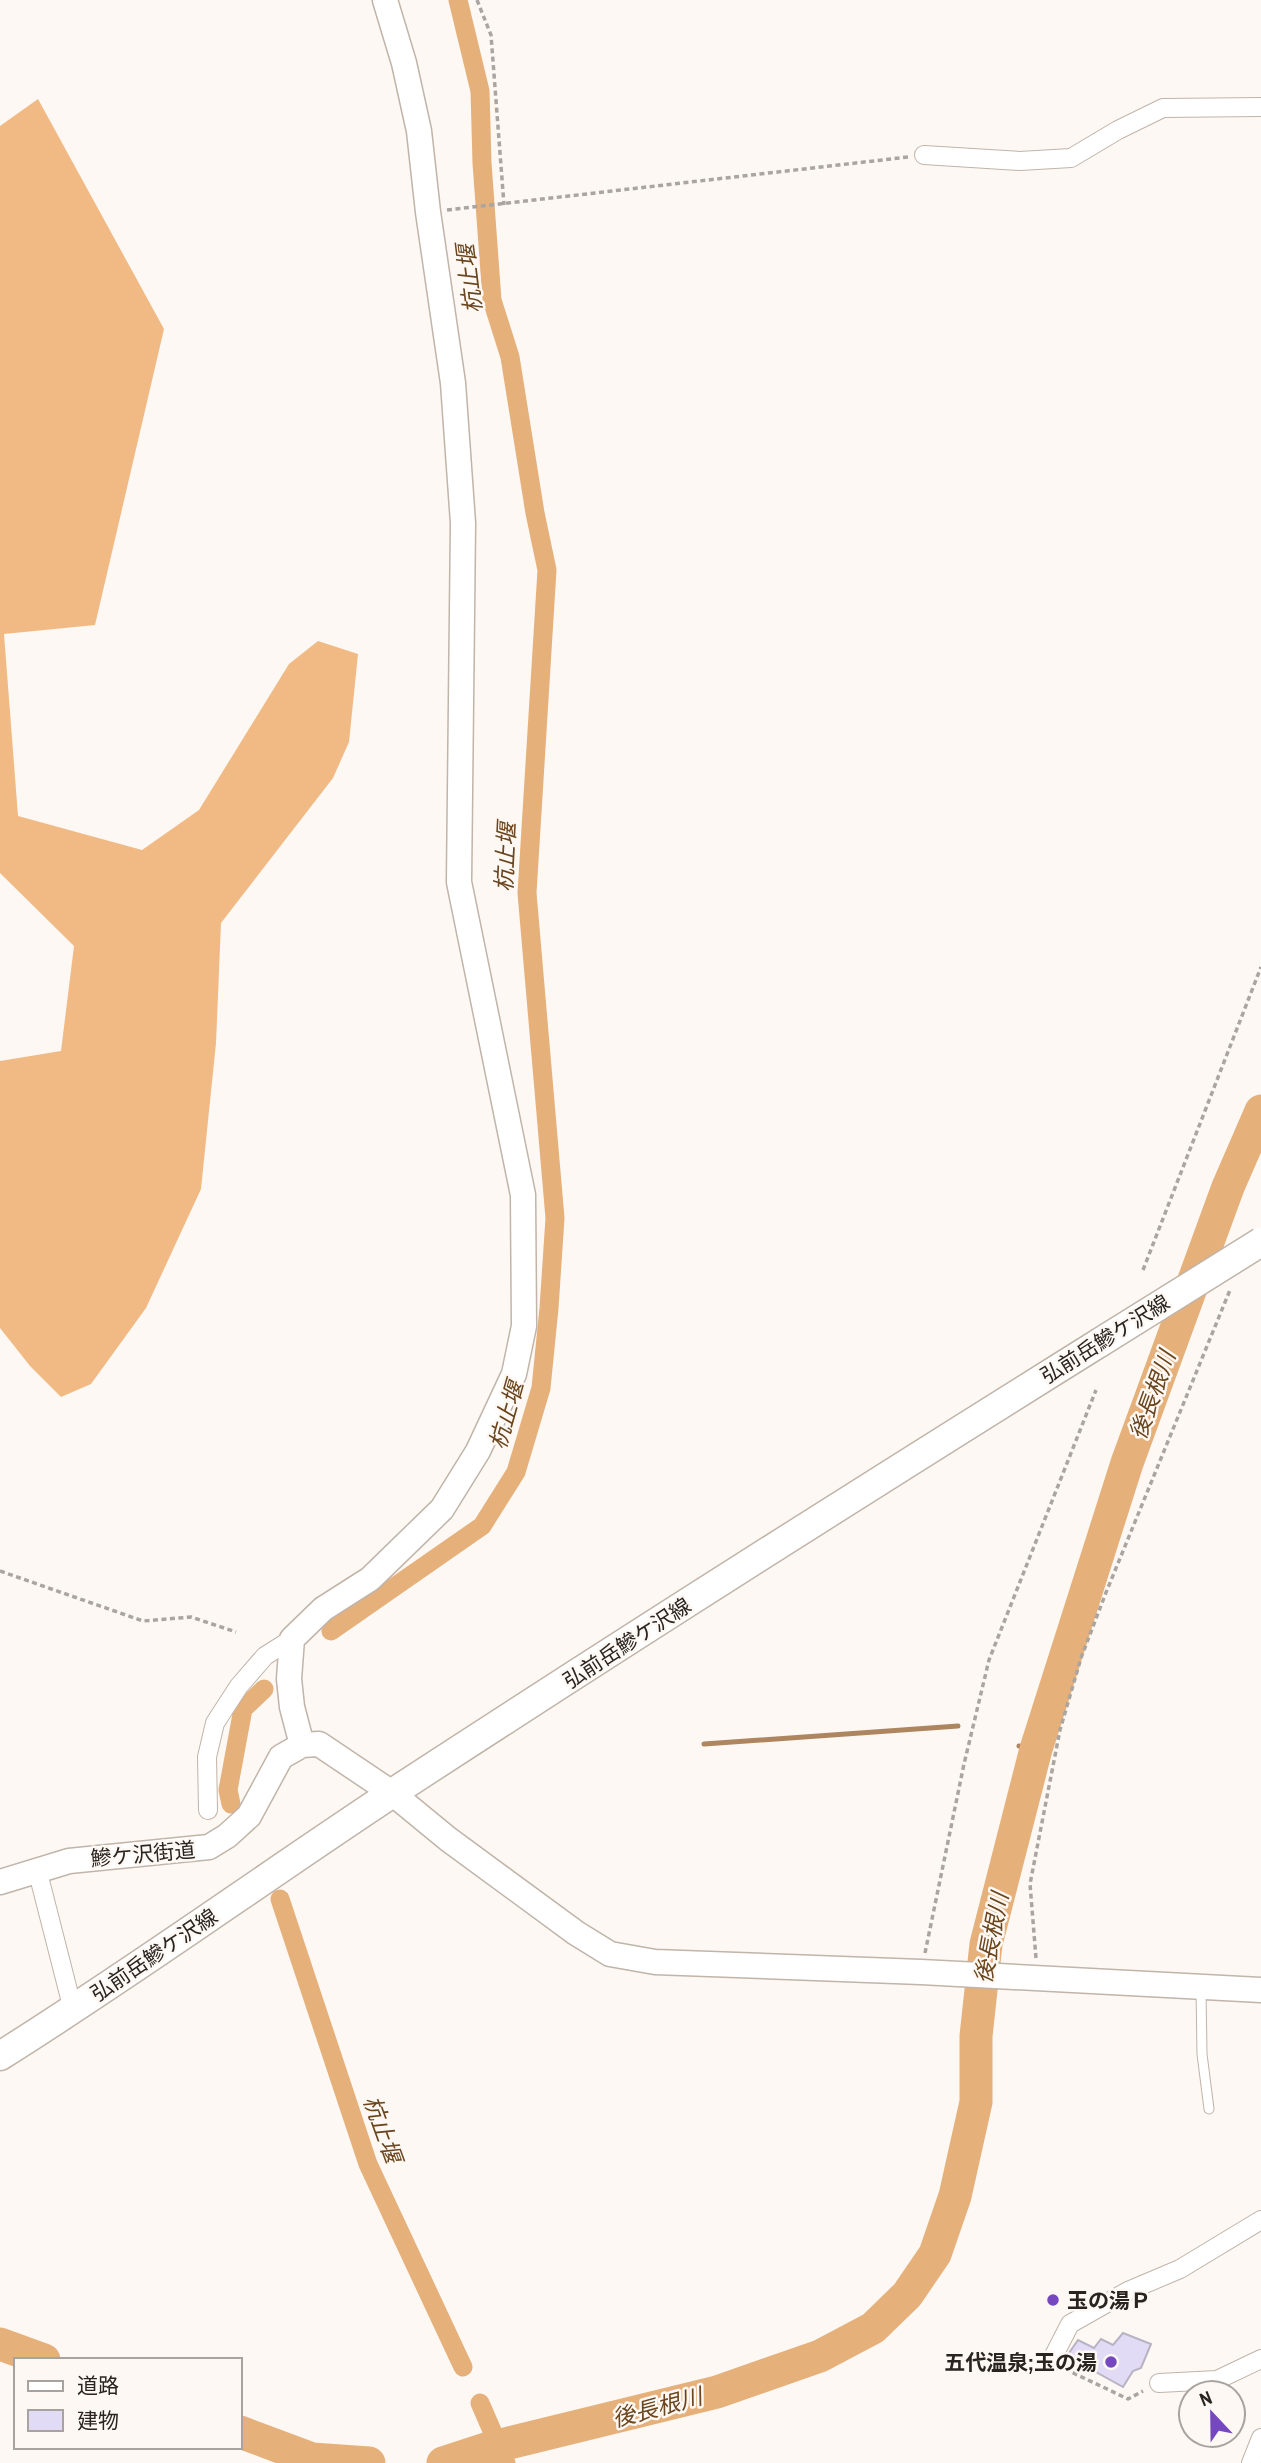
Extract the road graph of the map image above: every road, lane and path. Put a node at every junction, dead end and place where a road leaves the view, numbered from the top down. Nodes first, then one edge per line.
1 (385, 0) edge
2 (477, 0) edge
3 (1261, 107) edge
4 (924, 155) joint
5 (504, 205) junction
6 (444, 210) dead end
7 (1261, 967) edge
8 (1261, 1242) edge
9 (1143, 1270) dead end
10 (1230, 1290) dead end
11 (1096, 1390) dead end
12 (0, 1571) edge
13 (236, 1632) dead end
14 (292, 1639) junction
15 (302, 1745) junction
16 (393, 1793) junction
17 (208, 1810) dead end
18 (37, 1869) junction
19 (0, 1882) edge
20 (921, 1972) junction
21 (1037, 1980) junction
22 (1201, 1987) junction
23 (1261, 1990) edge
24 (72, 2010) junction
25 (0, 2056) edge
26 (1209, 2109) dead end
27 (1261, 2220) edge
28 (1261, 2358) edge
29 (1050, 2362) joint
30 (1158, 2383) joint
31 (1261, 2438) edge
32 (1251, 2463) edge

1 - 14 street
2 - 5 path
3 - 4 street
4 - 5 path
5 - 6 path
7 - 9 path
8 - 16 main road, 弘前岳鰺ケ沢線, bridge
10 - 21 path
11 - 20 path
12 - 13 path
14 - 15 street
14 - 17 street
15 - 16 street
15 - 18 street, 鰺ケ沢街道
16 - 20 street
16 - 24 main road, 弘前岳鰺ケ沢線
18 - 19 street, 鰺ケ沢街道
18 - 24 street
20 - 21 street
21 - 22 street
22 - 23 street
22 - 26 lane
24 - 25 main road, 弘前岳鰺ケ沢線
27 - 29 street
28 - 30 street
29 - 30 path
31 - 32 street

